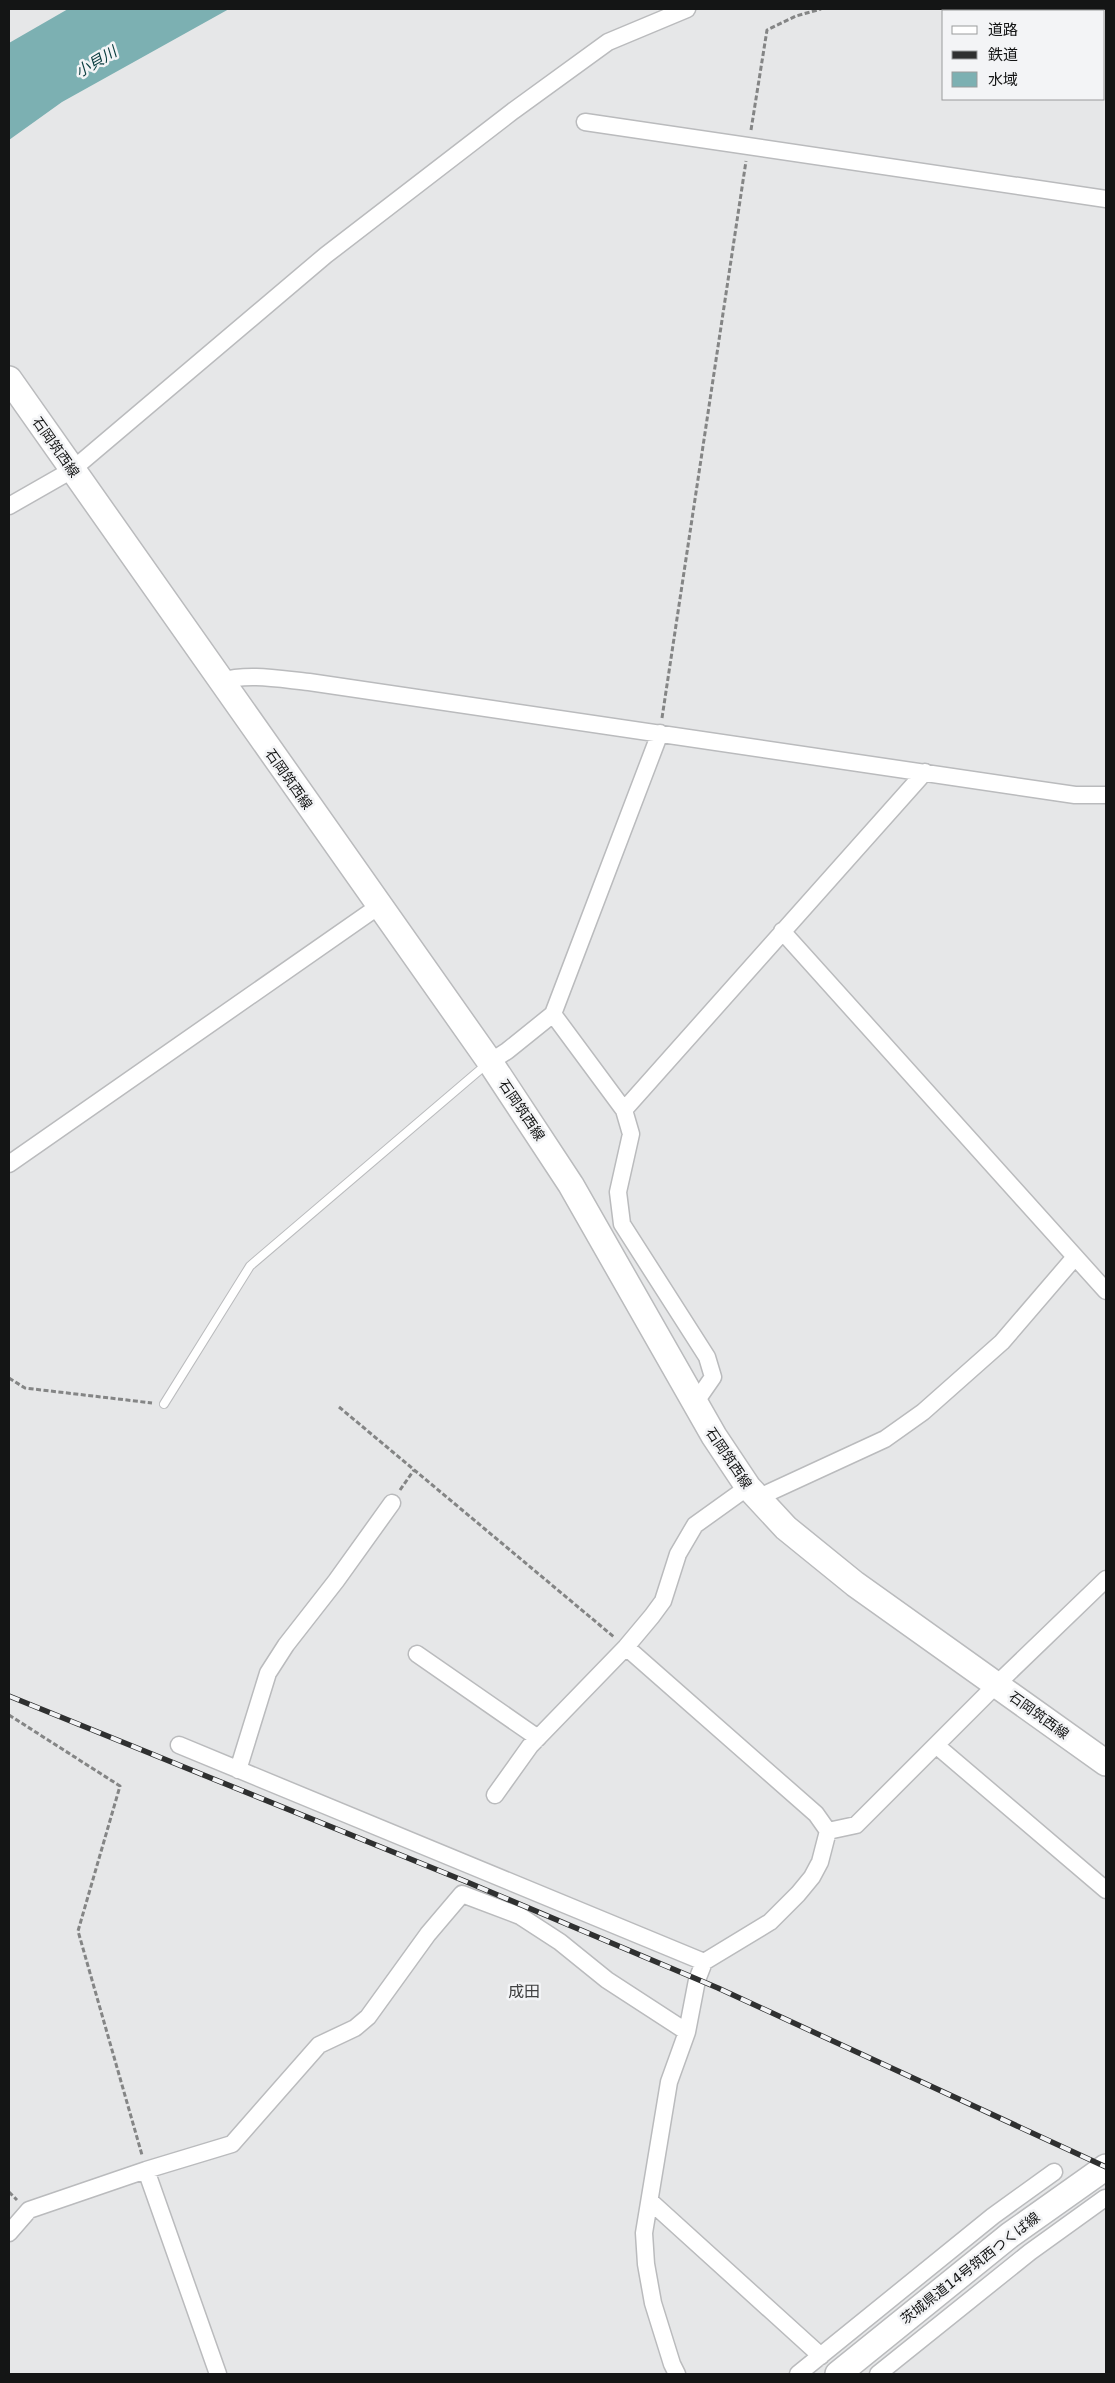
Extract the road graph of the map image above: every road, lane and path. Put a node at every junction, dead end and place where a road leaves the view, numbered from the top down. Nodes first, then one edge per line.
1 (687, 9) edge
2 (821, 9) edge
3 (585, 122) dead end
4 (749, 145) junction
5 (1106, 199) edge
6 (9, 379) edge
7 (72, 470) junction
8 (9, 506) edge
9 (220, 681) junction
10 (660, 734) junction
11 (925, 772) junction
12 (1106, 794) edge
13 (379, 906) junction
14 (782, 931) junction
15 (553, 1014) junction
16 (490, 1062) junction
17 (624, 1110) junction
18 (10, 1160) edge
19 (1075, 1257) junction
20 (1106, 1291) edge
21 (9, 1378) edge
22 (695, 1403) junction
23 (164, 1404) joint
24 (339, 1408) dead end
25 (414, 1470) junction
26 (752, 1492) junction
27 (392, 1503) joint
28 (1106, 1579) edge
29 (626, 1647) junction
30 (417, 1654) dead end
31 (997, 1684) junction
32 (9, 1715) edge
33 (538, 1738) junction
34 (179, 1745) dead end
35 (937, 1746) junction
36 (1106, 1763) edge
37 (238, 1770) junction
38 (495, 1795) dead end
39 (828, 1831) junction
40 (1106, 1890) edge
41 (704, 1962) junction
42 (687, 2032) junction
43 (1106, 2167) edge
44 (146, 2170) junction
45 (1054, 2172) dead end
46 (1105, 2198) edge
47 (650, 2201) junction
48 (9, 2233) edge
49 (820, 2356) junction
50 (218, 2374) edge
51 (677, 2374) edge
52 (798, 2374) edge
53 (838, 2374) edge
54 (878, 2374) edge

1 - 7 street
2 - 4 path
3 - 4 street
4 - 5 street
4 - 10 path
6 - 7 main road, 石岡筑西線
7 - 8 street
7 - 9 main road, 石岡筑西線
9 - 10 street
9 - 13 main road, 石岡筑西線
10 - 11 street
10 - 15 street
11 - 12 street
11 - 14 street
13 - 16 main road, 石岡筑西線
13 - 18 street
14 - 17 street
14 - 19 street
15 - 16 street
15 - 17 street
16 - 22 main road, 石岡筑西線
16 - 23 lane
17 - 22 street
19 - 20 street
19 - 26 street
21 - 23 path
22 - 26 main road, 石岡筑西線
24 - 25 path
25 - 27 path
25 - 29 path
26 - 29 street
26 - 31 main road, 石岡筑西線
27 - 37 street
28 - 31 street
29 - 33 street
29 - 39 street
30 - 33 street
31 - 35 street
31 - 36 main road, 石岡筑西線
32 - 44 path
33 - 38 street
34 - 37 street
35 - 39 street
35 - 40 street
37 - 41 street
39 - 41 street
41 - 42 street
42 - 44 street
42 - 47 street
43 - 53 main road, 茨城県道14号筑西つくば線
44 - 48 street
44 - 50 street
45 - 49 street
46 - 54 street
47 - 49 street
47 - 51 street
49 - 52 street

